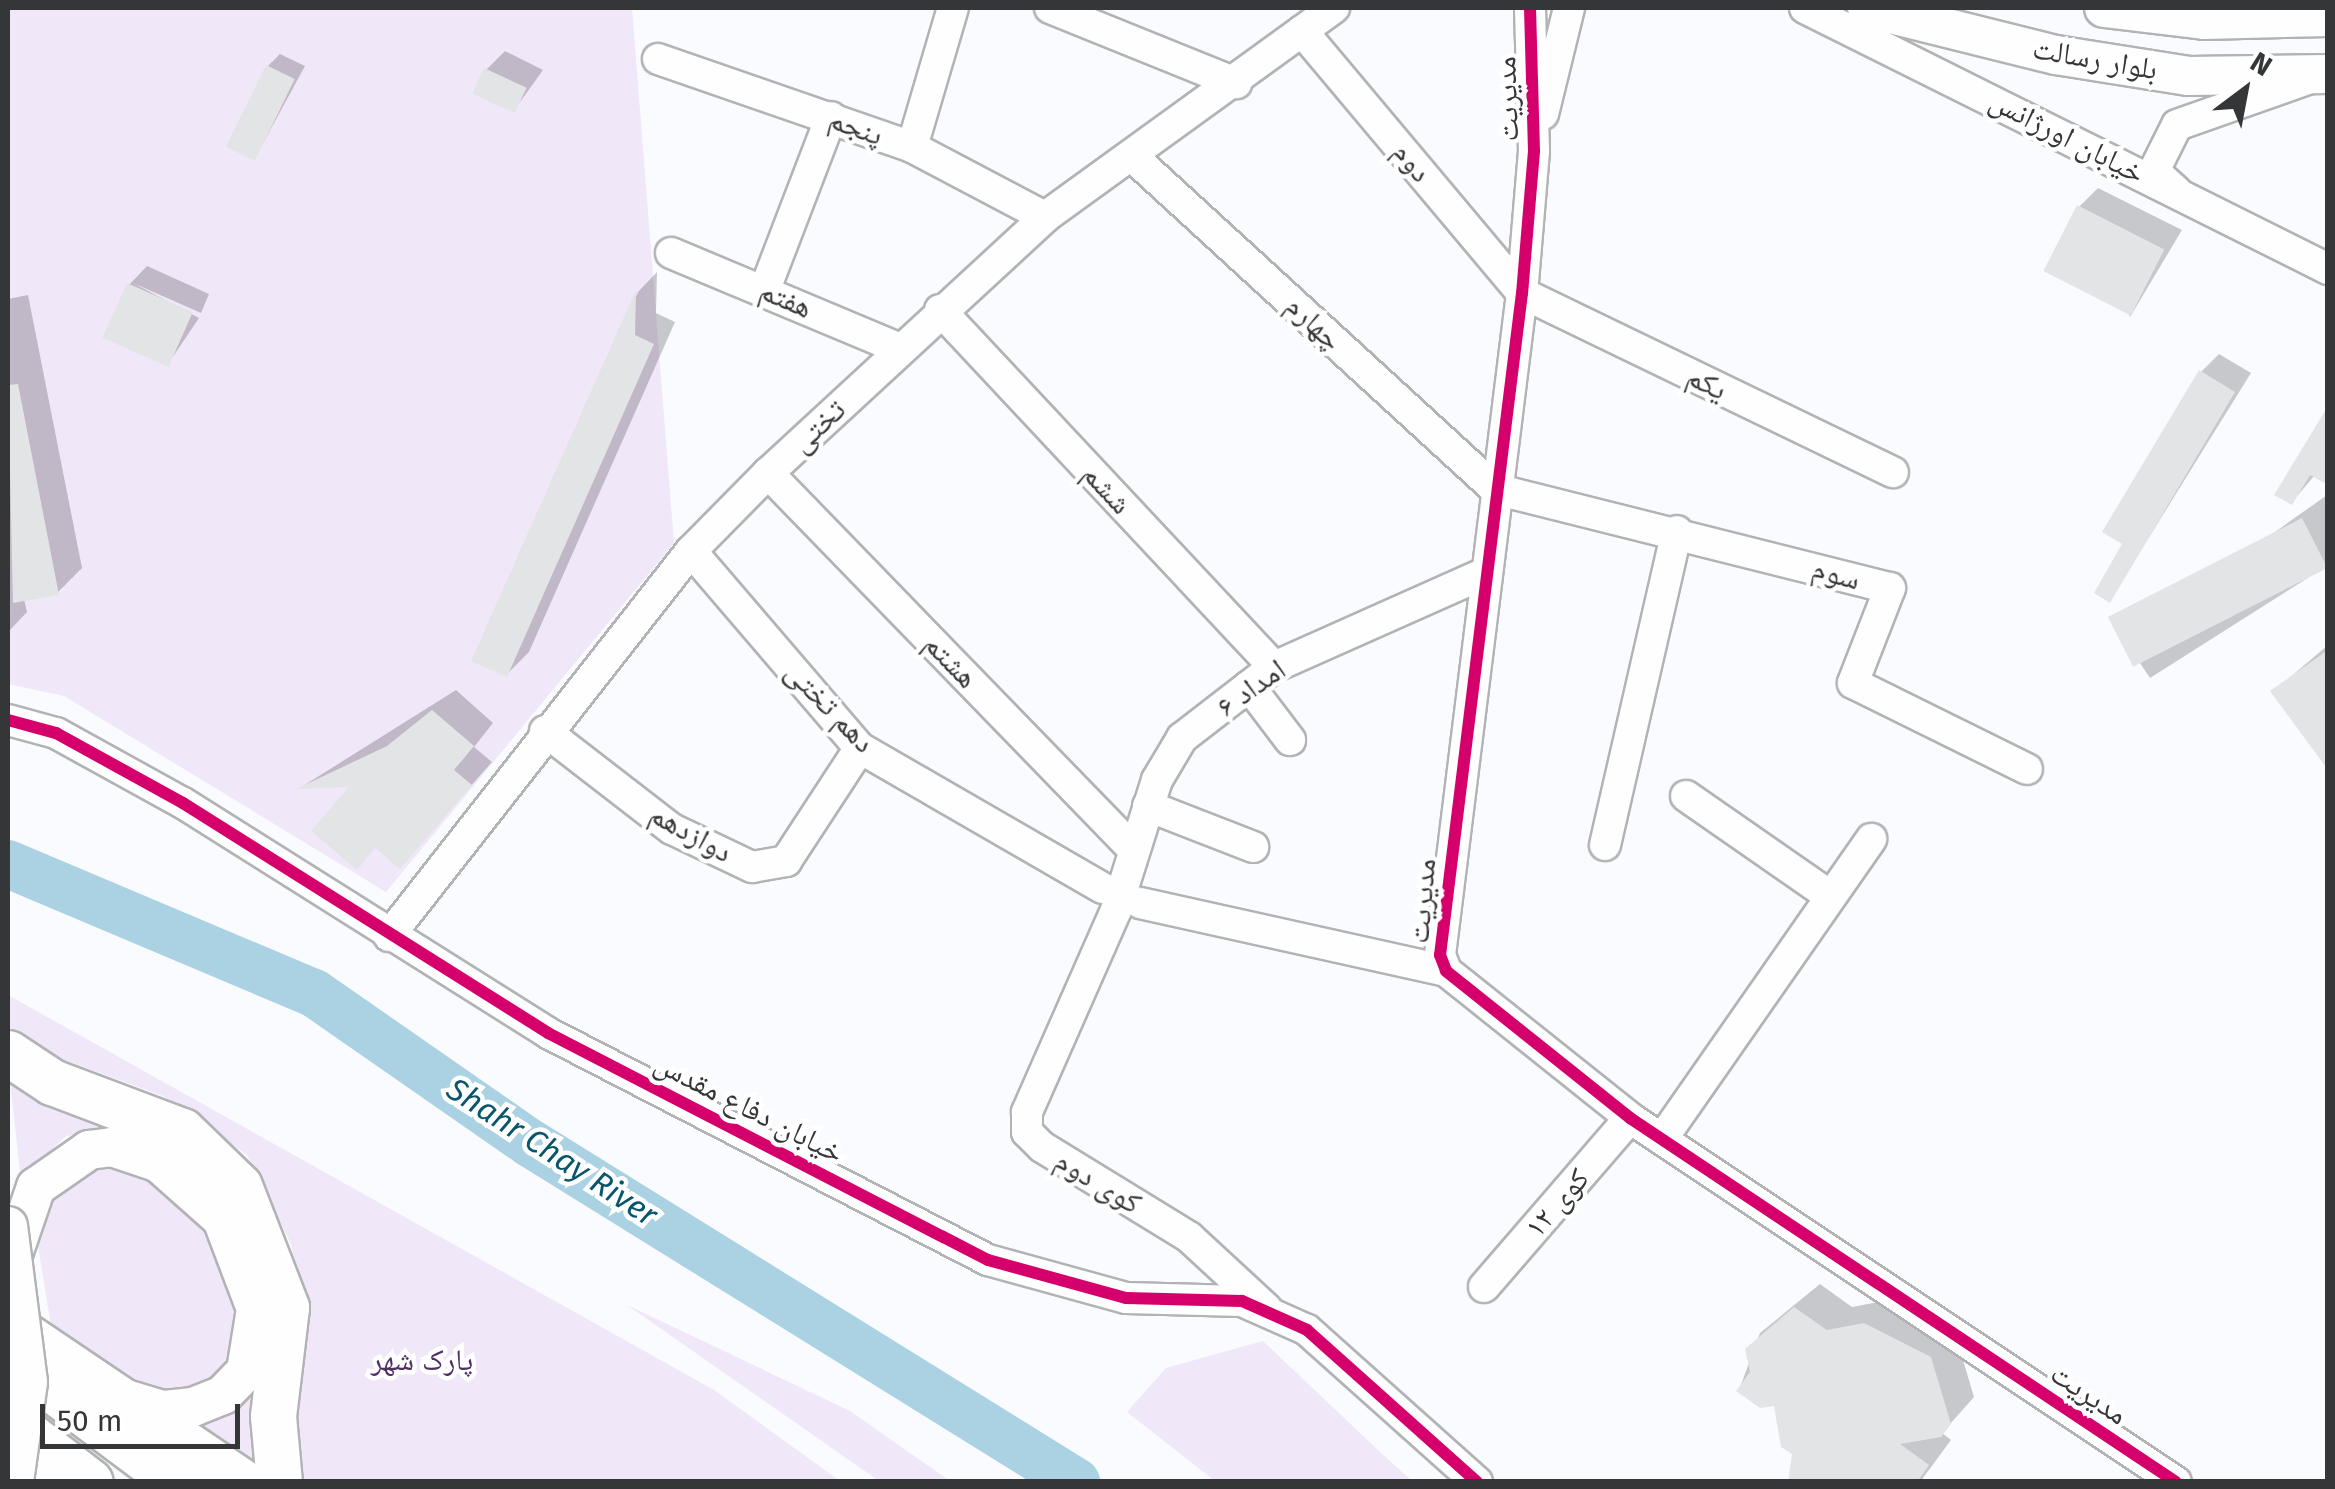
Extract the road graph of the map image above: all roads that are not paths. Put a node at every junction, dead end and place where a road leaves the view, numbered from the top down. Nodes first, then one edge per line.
1 (953, 8) edge
2 (1050, 8) edge
3 (1334, 8) edge
4 (1530, 8) edge
5 (1568, 8) edge
6 (1805, 8) edge
7 (1867, 8) edge
8 (2104, 8) edge
9 (2328, 18) edge
10 (1302, 32) junction
11 (658, 60) dead end
12 (2320, 76) edge
13 (1236, 84) junction
14 (832, 117) junction
15 (912, 147) junction
16 (1534, 152) junction
17 (1134, 157) junction
18 (2182, 196) junction
19 (1045, 218) junction
20 (671, 253) dead end
21 (2328, 269) edge
22 (766, 289) junction
23 (1522, 293) junction
24 (940, 310) junction
25 (900, 349) junction
26 (768, 472) junction
27 (1893, 472) dead end
28 (1495, 489) junction
29 (1677, 531) junction
30 (691, 551) junction
31 (1483, 574) junction
32 (1274, 667) junction
33 (1249, 686) junction
34 (8, 720) edge
35 (545, 731) junction
36 (1290, 740) dead end
37 (860, 748) junction
38 (2028, 769) dead end
39 (1686, 796) dead end
40 (1148, 806) junction
41 (1871, 839) dead end
42 (1604, 844) dead end
43 (1253, 847) dead end
44 (1133, 850) junction
45 (1830, 896) junction
46 (1121, 897) junction
47 (390, 936) junction
48 (1446, 971) junction
49 (8, 1053) edge
50 (1630, 1118) junction
51 (1662, 1139) junction
52 (10, 1240) edge
53 (1484, 1287) dead end
54 (1273, 1315) junction
55 (8, 1324) edge
56 (8, 1358) edge
57 (112, 1394) junction
58 (8, 1419) edge
59 (8, 1458) edge
60 (65, 1474) edge
61 (14, 1482) edge
62 (176, 1482) edge
63 (242, 1482) edge
64 (278, 1482) edge
65 (1477, 1482) edge
66 (2176, 1482) edge

1 - 15 street
2 - 13 street
3 - 10 street, تختی
4 - 16 street, مدیریت
5 - 16 street, مدیریت
6 - 18 street, خیابان اورژانس
7 - 12 main road, بلوار رسالت
8 - 9 main road, بلوار رسالت
10 - 13 street, تختی
10 - 23 street, دوم
11 - 14 street, پنجم
12 - 18 street
13 - 17 street, تختی
14 - 15 street, پنجم
14 - 22 street
15 - 19 street, پنجم
16 - 23 street, مدیریت
17 - 19 street, تختی
17 - 28 street, چهارم
18 - 21 street, خیابان اورژانس
19 - 24 street, تختی
20 - 22 street, هفتم
22 - 25 street, هفتم
23 - 27 street, یکم
23 - 28 street, مدیریت
24 - 25 street, تختی
24 - 32 street, ششم
25 - 26 street, تختی
26 - 30 street, تختی
26 - 44 street, هشتم
28 - 29 street, سوم
28 - 31 street, مدیریت
29 - 38 street, سوم
29 - 42 street
30 - 35 street, تختی
30 - 37 street, دهم تختی
31 - 32 street, امداد ۶
31 - 48 street, مدیریت
32 - 33 street, امداد ۶
33 - 36 street
33 - 40 street, امداد ۶
34 - 47 street, خیابان دفاع مقدس
35 - 37 street, دوازدهم
35 - 47 street, تختی
37 - 46 street, دهم تختی
39 - 45 street
40 - 43 street
40 - 44 street, امداد ۶
41 - 45 street
44 - 46 street, امداد ۶
45 - 51 street
46 - 48 street, دهم تختی
46 - 54 street, کوی دوم
47 - 54 street, خیابان دفاع مقدس
48 - 50 street, مدیریت
49 - 64 highway
50 - 51 street, مدیریت
50 - 53 street, کوی ۱۲
51 - 66 street, مدیریت
52 - 57 main road
52 - 61 main road, bridge
54 - 65 street, خیابان دفاع مقدس
55 - 57 highway
56 - 62 highway
57 - 63 highway
58 - 60 highway
59 - 60 main road

